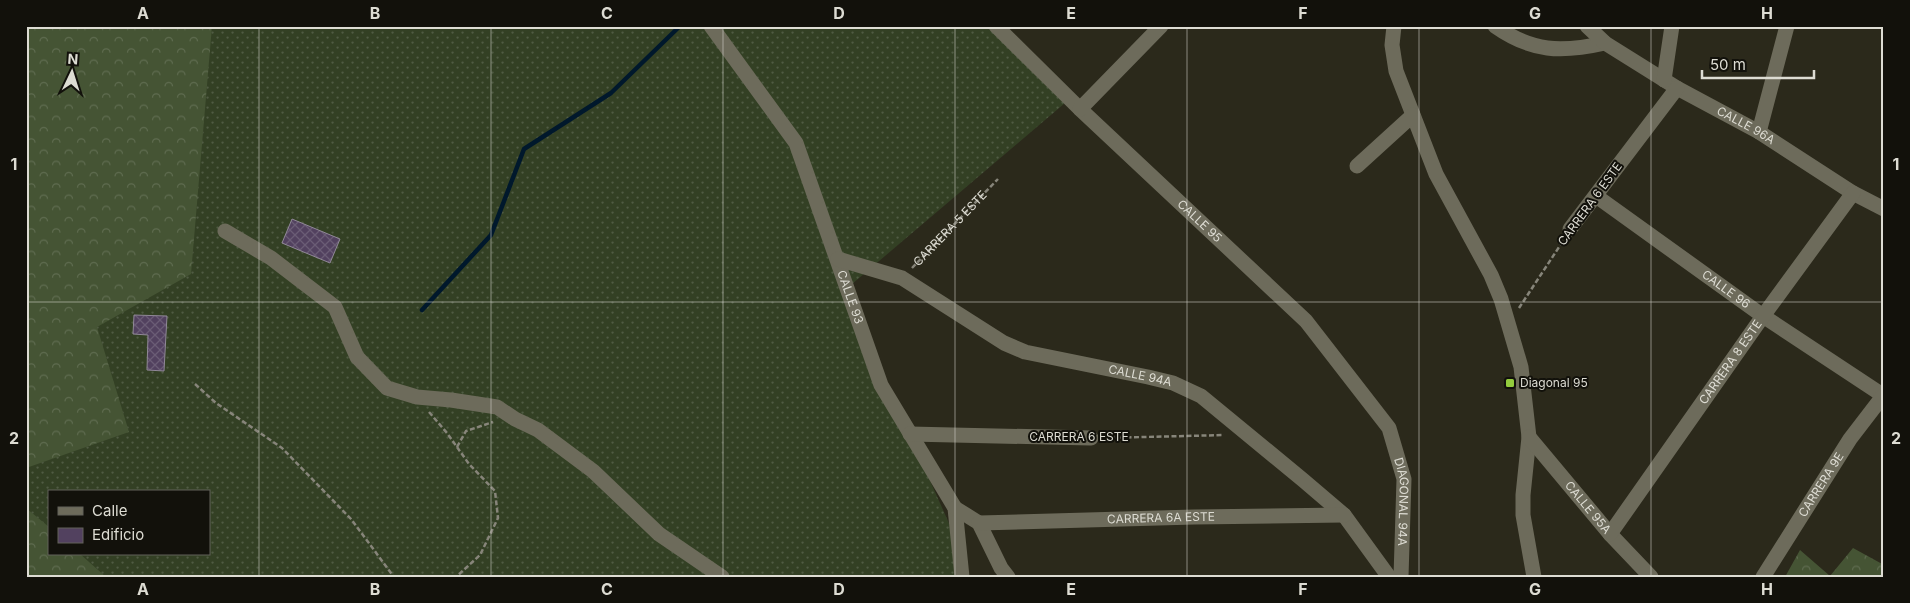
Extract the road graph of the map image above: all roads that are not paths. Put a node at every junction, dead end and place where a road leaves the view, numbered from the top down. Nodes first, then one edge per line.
1 (711, 26) edge
2 (996, 26) edge
3 (1161, 26) edge
4 (1394, 26) edge
5 (1495, 26) edge
6 (1587, 26) edge
7 (1672, 26) edge
8 (1787, 26) edge
9 (1605, 43) junction
10 (1671, 84) junction
11 (1080, 109) junction
12 (1413, 115) junction
13 (1759, 132) junction
14 (1357, 166) dead end
15 (1854, 192) junction
16 (1596, 196) junction
17 (1884, 209) edge
18 (1570, 229) road end
19 (225, 231) dead end
20 (838, 259) junction
21 (1763, 316) junction
22 (1883, 396) edge
23 (1389, 428) joint
24 (910, 434) junction
25 (1529, 437) junction
26 (1091, 438) road end
27 (955, 508) junction
28 (1344, 515) junction
29 (979, 523) junction
30 (1610, 534) junction
31 (722, 577) edge
32 (962, 577) edge
33 (1008, 577) edge
34 (1389, 577) edge
35 (1401, 577) edge
36 (1534, 577) edge
37 (1651, 577) edge
38 (1763, 577) edge

1 - 20 street, CALLE 93
2 - 11 street, CALLE 95
3 - 11 street
4 - 12 street
5 - 9 street
6 - 9 street, CALLE 96A
7 - 10 street
8 - 13 street
9 - 10 street, CALLE 96A
10 - 13 street, CALLE 96A
10 - 16 street, CARRERA 6 ESTE
11 - 23 street, CALLE 95
12 - 14 street
12 - 25 street
13 - 15 street, CALLE 96A
15 - 17 street, CALLE 96A
15 - 21 street, CARRERA 8 ESTE
16 - 18 street, CARRERA 6 ESTE
16 - 21 street, CALLE 96
19 - 31 street
20 - 24 street, CALLE 93
20 - 28 street, CALLE 94A
21 - 22 street, CALLE 96
21 - 30 street, CARRERA 8 ESTE
22 - 38 street, CARRERA 9E
23 - 35 street, DIAGONAL 94A
24 - 26 street, CARRERA 6 ESTE
24 - 27 street, CALLE 93
25 - 30 street, CALLE 95A
25 - 36 street
27 - 29 street
27 - 32 street, CALLE 93
28 - 29 street, CARRERA 6A ESTE
28 - 34 street, CALLE 94A
29 - 33 street
30 - 37 street, CALLE 95A

